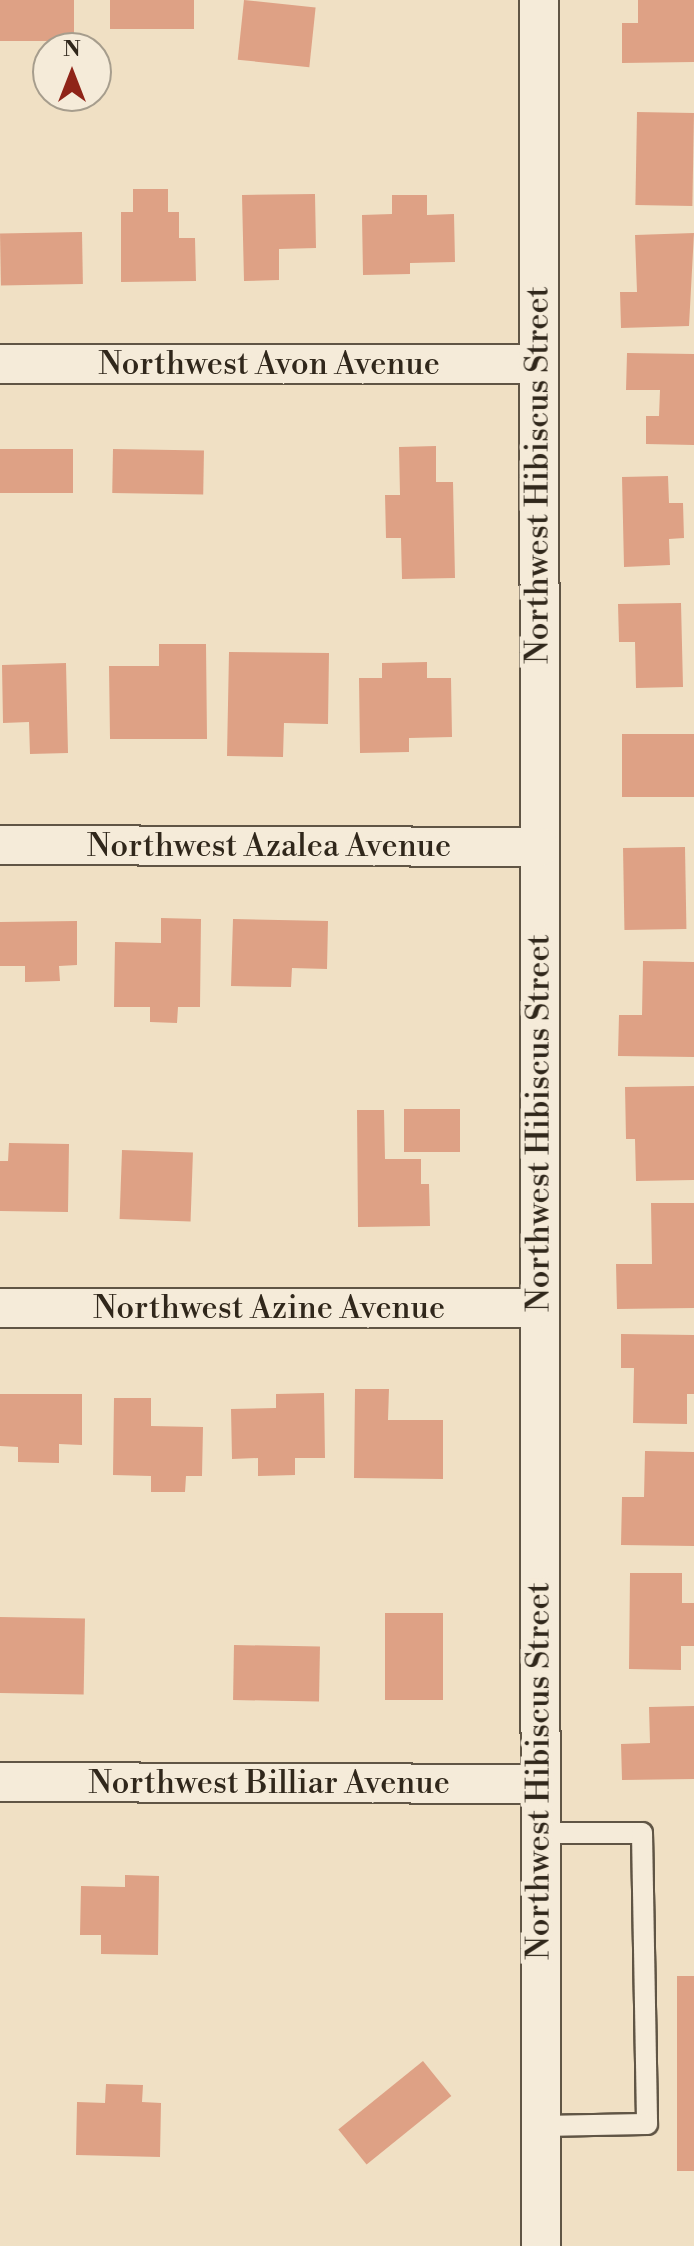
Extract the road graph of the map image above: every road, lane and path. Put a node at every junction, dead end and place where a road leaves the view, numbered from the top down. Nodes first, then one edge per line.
1 (539, 0) edge
2 (0, 364) edge
3 (538, 364) junction
4 (0, 845) edge
5 (539, 847) junction
6 (0, 1308) edge
7 (539, 1308) junction
8 (0, 1782) edge
9 (538, 1784) junction
10 (539, 1833) junction
11 (540, 2126) junction
12 (541, 2246) edge

1 - 3 street, Northwest Hibiscus Street
2 - 3 street, Northwest Avon Avenue
3 - 5 street, Northwest Hibiscus Street
4 - 5 street, Northwest Azalea Avenue
5 - 7 street, Northwest Hibiscus Street
6 - 7 street, Northwest Azine Avenue
7 - 9 street, Northwest Hibiscus Street
8 - 9 street, Northwest Billiar Avenue
9 - 10 street, Northwest Hibiscus Street
10 - 11 street, Northwest Hibiscus Street
10 - 11 lane
11 - 12 street, Northwest Hibiscus Street

